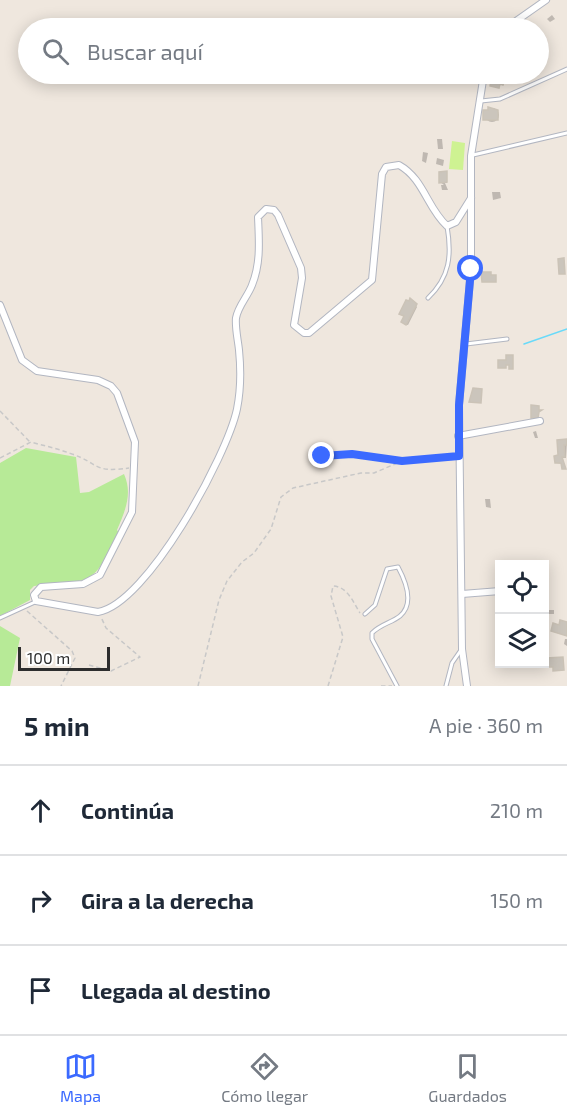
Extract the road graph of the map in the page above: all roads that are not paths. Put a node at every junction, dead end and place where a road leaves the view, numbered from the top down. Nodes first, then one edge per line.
1 (546, 0) edge
2 (520, 18) edge
3 (567, 69) edge
4 (549, 77) edge
5 (483, 84) edge
6 (534, 84) edge
7 (480, 101) junction
8 (567, 133) edge
9 (471, 156) junction
10 (471, 198) junction
11 (447, 226) junction
12 (428, 298) dead end
13 (0, 304) edge
14 (507, 339) dead end
15 (466, 344) junction
16 (540, 421) dead end
17 (458, 436) junction
18 (495, 591) edge
19 (462, 594) junction
20 (36, 601) junction
21 (365, 614) road end
22 (0, 618) edge
23 (462, 649) junction
24 (395, 686) edge
25 (446, 686) edge
26 (467, 686) edge

1 - 2 street
3 - 4 lane
5 - 7 street
6 - 7 lane
7 - 9 street
8 - 9 lane
9 - 10 street
10 - 11 street
10 - 15 street
11 - 12 lane
11 - 20 street
13 - 20 street
14 - 15 lane
15 - 17 street
16 - 17 street
17 - 19 street
18 - 19 street
19 - 23 street
20 - 22 lane
21 - 24 lane
23 - 25 lane
23 - 26 street

